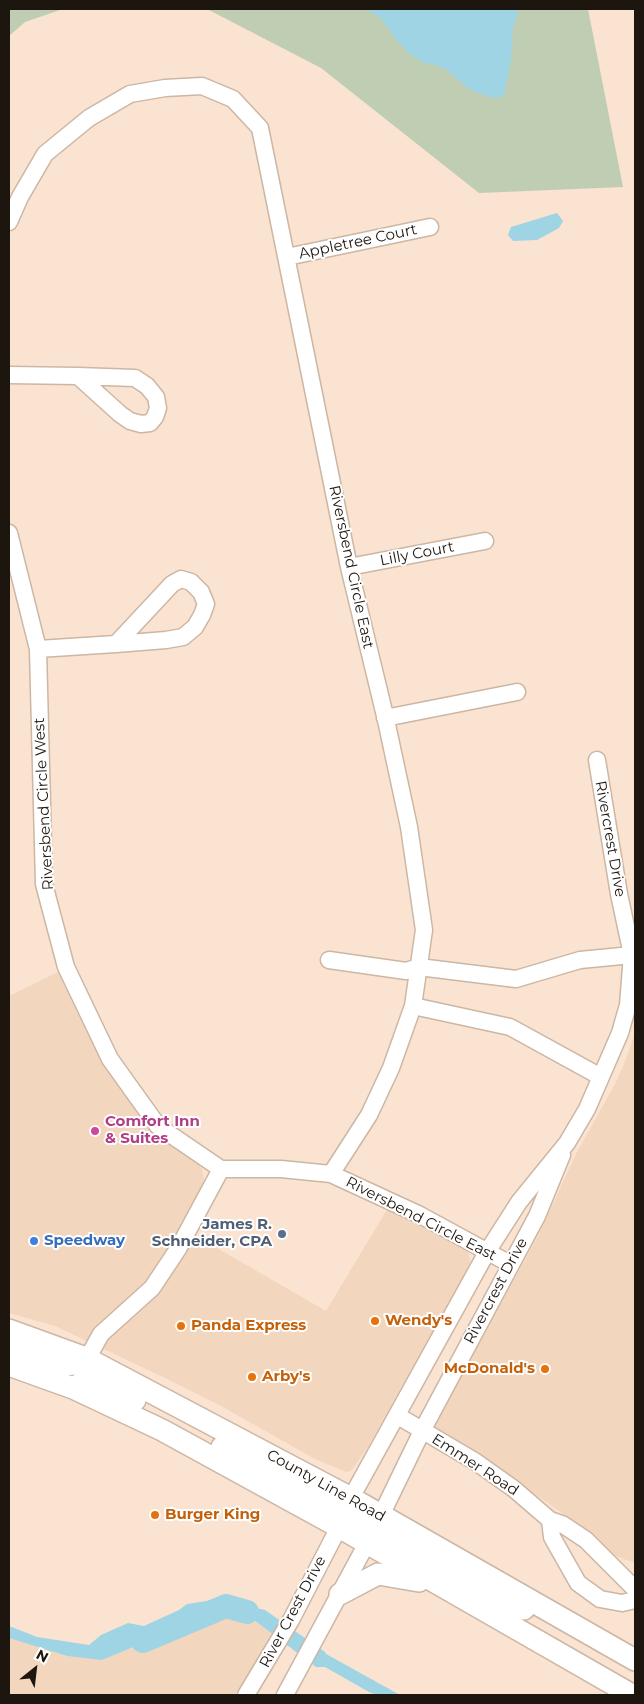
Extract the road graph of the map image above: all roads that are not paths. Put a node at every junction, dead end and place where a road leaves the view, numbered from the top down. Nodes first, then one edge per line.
1 (9, 222) edge
2 (430, 226) dead end
3 (287, 257) junction
4 (9, 375) edge
5 (78, 376) dead end
6 (9, 533) edge
7 (485, 541) dead end
8 (349, 567) junction
9 (116, 644) junction
10 (38, 649) junction
11 (518, 692) dead end
12 (385, 718) junction
13 (597, 760) dead end
14 (632, 955) junction
15 (329, 960) dead end
16 (418, 967) junction
17 (413, 1006) junction
18 (601, 1077) junction
19 (566, 1143) junction
20 (221, 1169) junction
21 (331, 1174) junction
22 (487, 1252) junction
23 (510, 1264) junction
24 (9, 1330) edge
25 (9, 1348) edge
26 (86, 1358) junction
27 (9, 1365) edge
28 (73, 1388) junction
29 (398, 1416) junction
30 (422, 1431) junction
31 (243, 1441) junction
32 (345, 1513) junction
33 (550, 1520) junction
34 (374, 1531) junction
35 (603, 1555) junction
36 (635, 1570) edge
37 (436, 1584) junction
38 (635, 1589) edge
39 (340, 1594) junction
40 (635, 1600) edge
41 (635, 1660) edge
42 (246, 1695) edge
43 (285, 1695) edge
44 (632, 1695) edge

1 - 3 street, Riversbend Circle East
2 - 3 street, Appletree Court
3 - 8 street, Riversbend Circle East
4 - 5 street
6 - 10 street, Riversbend Circle West
7 - 8 street, Lilly Court
8 - 12 street, Riversbend Circle East
9 - 9 street
9 - 10 street
10 - 20 street, Riversbend Circle West
11 - 12 street
12 - 16 street, Riversbend Circle East
13 - 14 street, Rivercrest Drive
14 - 16 street
14 - 18 street, Rivercrest Drive
15 - 16 street
16 - 17 street, Riversbend Circle East
17 - 18 street
17 - 21 street
18 - 19 street, Rivercrest Drive
19 - 22 street, Rivercrest Drive
19 - 23 street, Rivercrest Drive
20 - 21 street
20 - 26 street
21 - 22 street, Riversbend Circle East
22 - 23 street, Riversbend Circle East
22 - 29 street, Rivercrest Drive
23 - 30 street, Rivercrest Drive
24 - 26 main road, County Line Road
25 - 26 main road
26 - 28 street
26 - 31 main road, County Line Road
27 - 28 main road
28 - 31 main road
28 - 32 main road
29 - 30 street, Emmer Road
29 - 32 street, Rivercrest Drive
30 - 33 street, Emmer Road
30 - 34 street, Rivercrest Drive
31 - 32 main road, County Line Road
32 - 34 main road, County Line Road
32 - 34 main road
32 - 42 street, River Crest Drive
33 - 35 street, Emmer Road
33 - 40 street
34 - 37 main road, County Line Road
34 - 39 street
34 - 41 main road
35 - 36 street
35 - 38 street, Emmer Road
37 - 39 main road
37 - 44 main road, County Line Road
39 - 43 street

